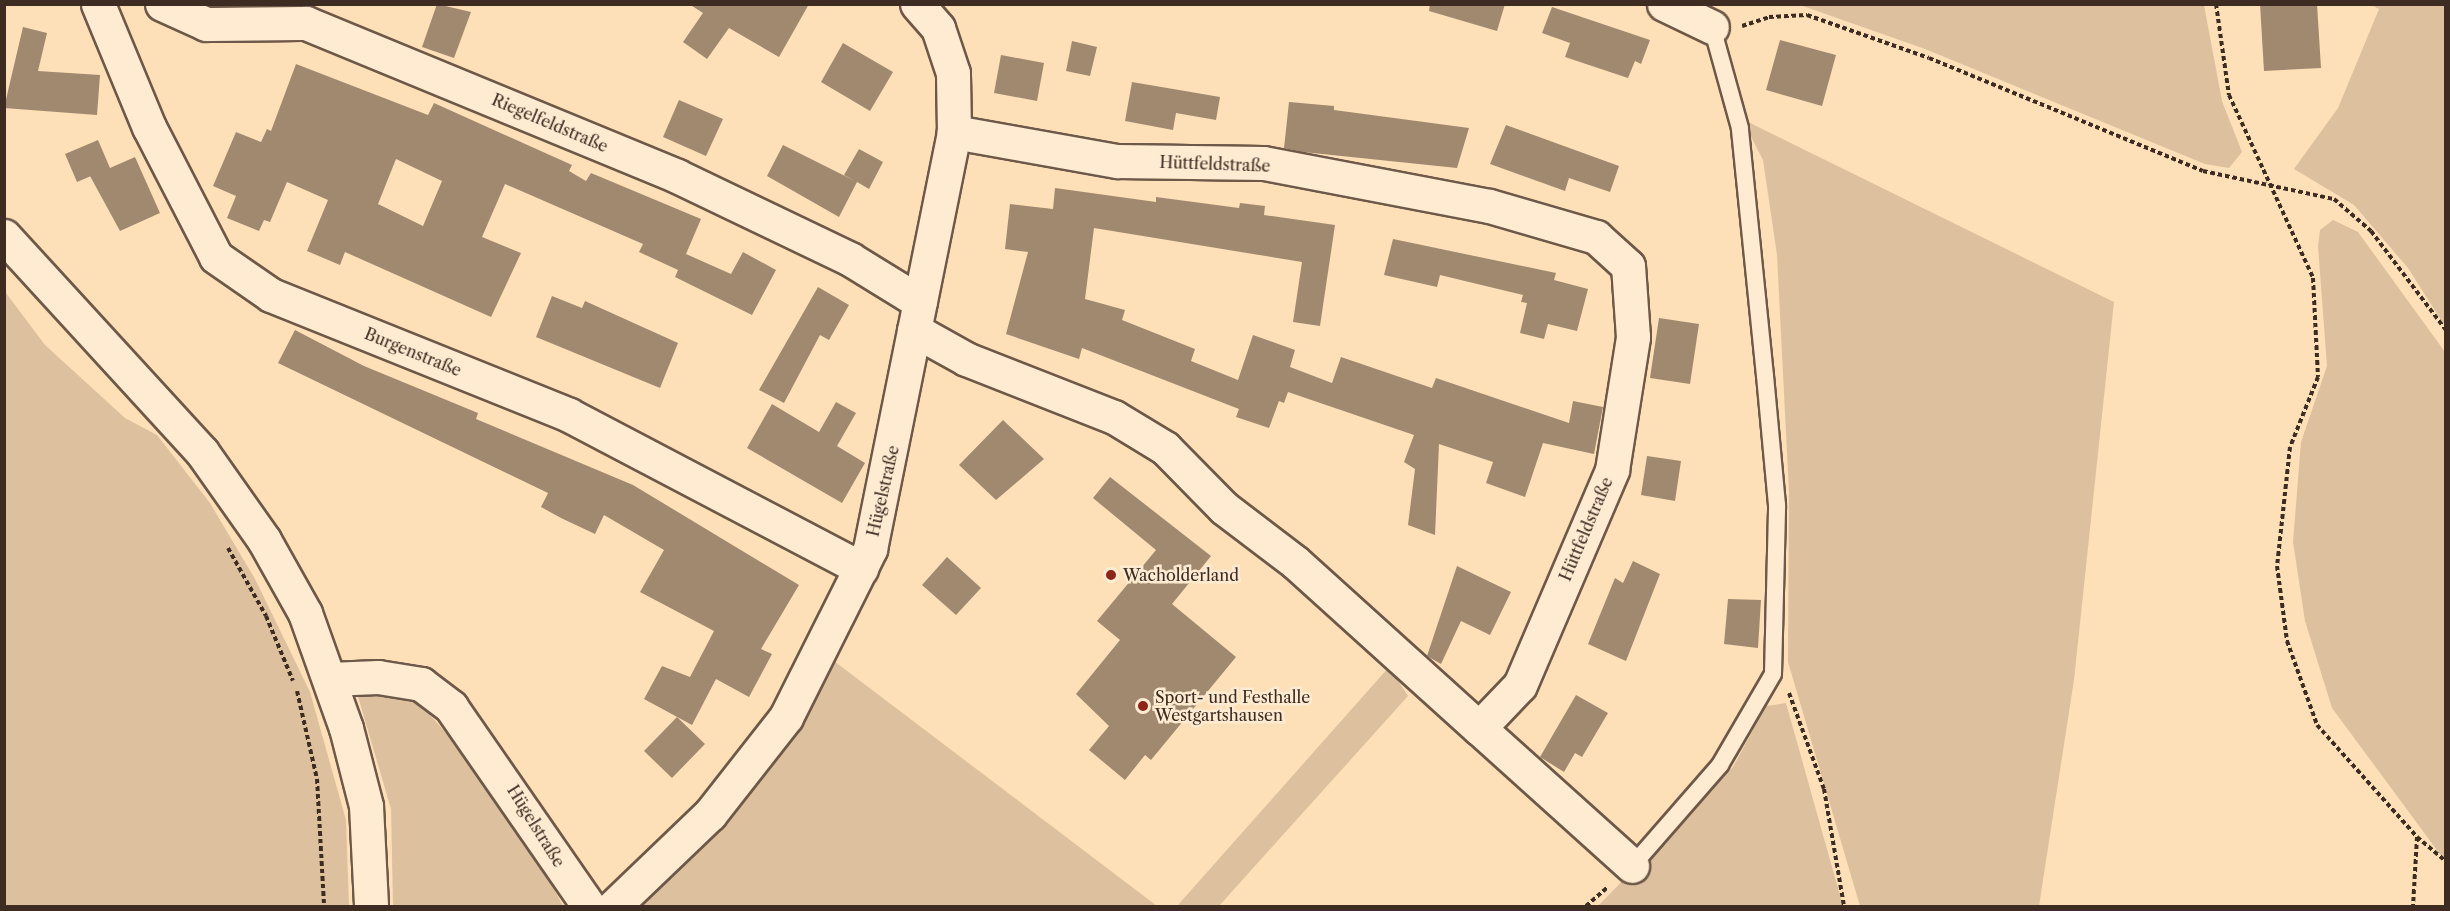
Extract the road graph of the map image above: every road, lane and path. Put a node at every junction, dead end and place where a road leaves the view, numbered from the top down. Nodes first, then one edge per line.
1 (98, 4) edge
2 (162, 4) edge
3 (917, 4) edge
4 (1664, 4) edge
5 (2216, 4) edge
6 (1712, 27) junction
7 (954, 132) junction
8 (2270, 189) junction
9 (4, 236) edge
10 (917, 316) junction
11 (2445, 330) edge
12 (225, 544) dead end
13 (861, 568) junction
14 (1773, 674) junction
15 (329, 679) junction
16 (1479, 728) junction
17 (2418, 837) junction
18 (2445, 861) edge
19 (1632, 866) joint
20 (324, 906) edge
21 (372, 906) edge
22 (589, 906) edge
23 (614, 906) edge
24 (1844, 906) edge
25 (2413, 906) edge

1 - 13 street, Burgenstraße
2 - 10 street, Riegelfeldstraße
3 - 7 street, Hügelstraße
4 - 6 street
5 - 8 path
6 - 8 path
6 - 14 lane
7 - 10 street, Hügelstraße
7 - 16 street, Hüttfeldstraße
8 - 11 path
8 - 17 path
9 - 15 street
10 - 13 street, Hügelstraße
10 - 16 street
12 - 20 path
13 - 23 street, Hügelstraße
14 - 19 lane
14 - 24 path
15 - 21 street
15 - 22 street, Hügelstraße
16 - 19 street
17 - 18 path
17 - 25 path

